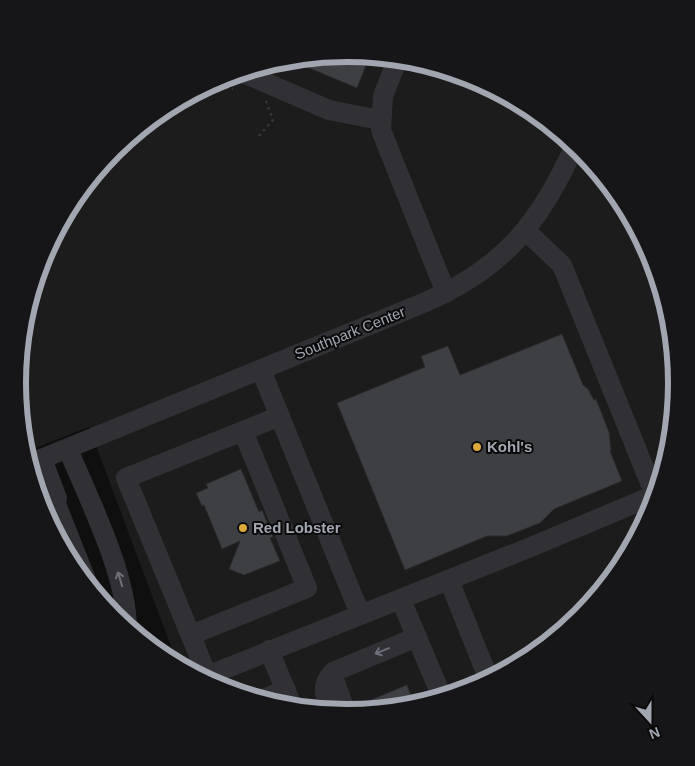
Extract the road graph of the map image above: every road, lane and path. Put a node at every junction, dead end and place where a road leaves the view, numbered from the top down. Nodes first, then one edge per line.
1 (395, 65) edge
2 (241, 81) edge
3 (273, 120) dead end
4 (380, 120) junction
5 (259, 136) dead end
6 (571, 153) edge
7 (526, 231) junction
8 (446, 293) junction
9 (261, 370) junction
10 (280, 416) junction
11 (243, 431) junction
12 (68, 449) junction
13 (36, 462) edge
14 (652, 485) edge
15 (47, 497) edge
16 (647, 498) edge
17 (56, 504) junction
18 (76, 555) edge
19 (449, 580) junction
20 (401, 600) junction
21 (360, 614) junction
22 (126, 616) edge
23 (191, 635) junction
24 (417, 637) junction
25 (269, 650) junction
26 (347, 665) junction
27 (203, 670) edge
28 (486, 673) edge
29 (211, 674) edge
30 (439, 691) edge
31 (289, 699) edge
32 (328, 704) edge
33 (343, 704) edge

1 - 4 street
2 - 4 street
3 - 5 path
4 - 8 street
6 - 7 street, Southpark Center
7 - 8 street, Southpark Center
7 - 14 street
8 - 9 street, Southpark Center
9 - 10 street
9 - 12 street, Southpark Center
10 - 11 street
10 - 21 street
11 - 23 street
11 - 23 street
12 - 13 street, Southpark Center
22 -> 12 street
13 - 17 street, Southpark Center
15 - 17 street, Southpark Center
16 - 19 street
17 - 18 street, Southpark Center
19 - 20 street
19 - 28 street
20 - 21 street
20 - 24 street
21 - 25 street
23 - 27 street
24 -> 26 street
24 - 30 street
25 - 29 street
25 - 31 street
26 - 32 street
26 - 33 street

